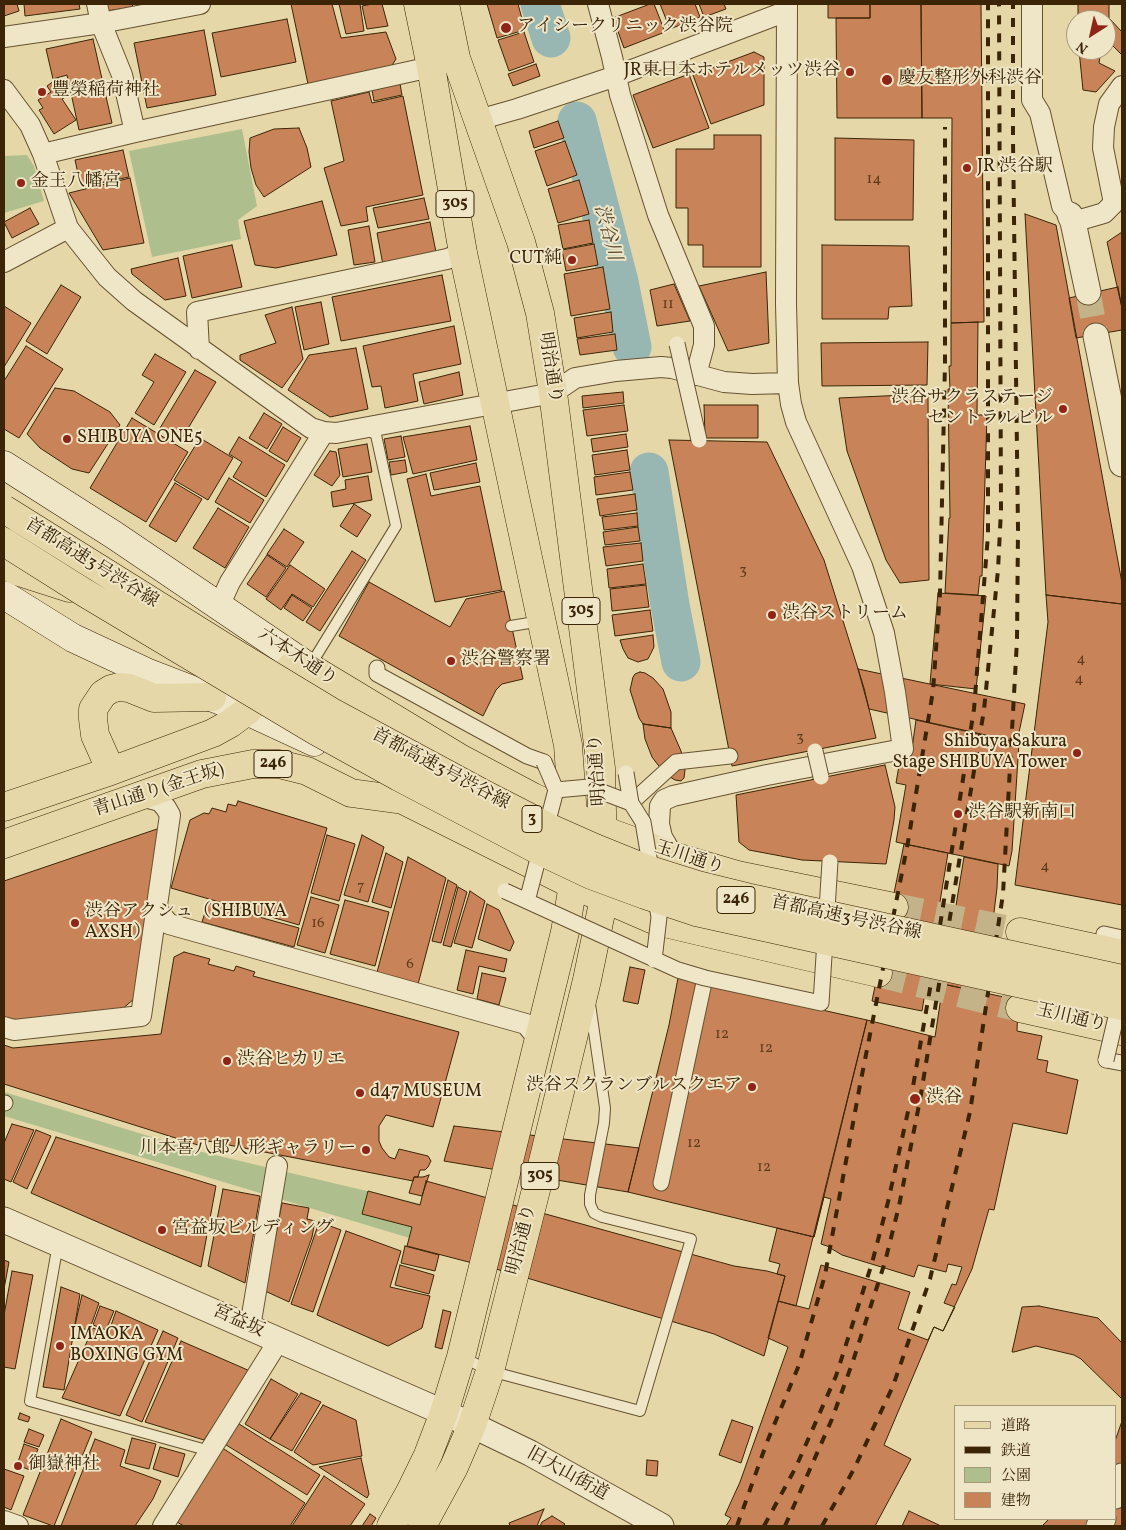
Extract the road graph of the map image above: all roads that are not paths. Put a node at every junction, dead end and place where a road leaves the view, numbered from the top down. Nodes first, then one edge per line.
1 (200, 4) edge
2 (418, 4) edge
3 (445, 4) edge
4 (598, 4) edge
5 (1032, 4) edge
6 (787, 8) edge
7 (99, 13) edge
8 (4, 37) edge
9 (431, 67) junction
10 (616, 76) junction
11 (1122, 86) edge
12 (4, 90) edge
13 (478, 120) junction
14 (135, 132) junction
15 (43, 154) junction
16 (1072, 219) junction
17 (68, 228) junction
18 (463, 253) junction
19 (4, 262) edge
20 (1088, 292) tunnel mouth
21 (1096, 336) tunnel mouth
22 (677, 344) dead end
23 (199, 349) junction
24 (696, 375) junction
25 (788, 383) junction
26 (553, 393) junction
27 (496, 403) junction
28 (365, 427) junction
29 (324, 432) junction
30 (700, 440) dead end
31 (1122, 464) edge
32 (4, 465) edge
33 (4, 491) edge
34 (4, 509) edge
35 (4, 542) edge
36 (4, 564) edge
37 (85, 593) junction
38 (4, 595) edge
39 (219, 606) junction
40 (542, 621) junction
41 (512, 626) dead end
42 (223, 646) junction
43 (309, 667) junction
44 (377, 671) dead end
45 (146, 672) junction
46 (212, 697) junction
47 (247, 711) junction
48 (815, 751) dead end
49 (730, 756) dead end
50 (111, 771) junction
51 (626, 773) dead end
52 (821, 776) dead end
53 (556, 790) junction
54 (141, 796) junction
55 (403, 800) junction
56 (631, 804) junction
57 (4, 807) edge
58 (573, 816) junction
59 (603, 830) junction
60 (4, 844) edge
61 (679, 858) junction
62 (830, 862) dead end
63 (573, 885) junction
64 (604, 898) junction
65 (501, 900) dead end
66 (527, 901) junction
67 (157, 910) junction
68 (1020, 932) tunnel mouth
69 (1104, 934) dead end
70 (1122, 938) edge
71 (886, 941) junction
72 (1122, 954) edge
73 (654, 960) junction
74 (705, 978) junction
75 (587, 980) junction
76 (1122, 981) edge
77 (1020, 984) junction
78 (1122, 992) edge
79 (1122, 1005) edge
80 (4, 1027) edge
81 (1092, 1036) dead end
82 (1117, 1036) edge
83 (539, 1040) junction
84 (1122, 1063) edge
85 (277, 1166) dead end
86 (661, 1183) dead end
87 (4, 1220) edge
88 (58, 1244) junction
89 (250, 1327) junction
90 (279, 1340) junction
91 (461, 1357) junction
92 (490, 1371) junction
93 (444, 1413) junction
94 (472, 1425) junction
95 (210, 1450) junction
96 (1122, 1476) edge
97 (1116, 1493) edge
98 (4, 1521) edge
99 (18, 1526) edge
100 (163, 1526) edge
101 (391, 1526) edge
102 (422, 1526) edge
103 (661, 1526) edge

1 - 7 street
2 - 9 main road, 明治通り / 305
3 - 13 main road, 明治通り / 305
4 - 10 street
5 - 16 street
6 - 10 street
6 - 25 street
7 - 8 street
7 - 14 street
9 - 14 street
9 - 18 main road, 明治通り / 305
10 - 13 street
10 - 24 street
11 - 16 street
12 - 15 street
13 - 26 main road, 明治通り / 305
14 - 15 street
15 - 17 street
16 - 20 street
17 - 19 street
17 - 23 street
18 - 23 street
18 - 27 main road, 明治通り / 305
21 - 31 street
22 - 30 street, bridge
23 - 29 street
24 - 25 street
24 - 26 street
25 - 61 street
26 - 27 street
26 - 59 main road, 明治通り / 305
27 - 28 street
27 - 40 main road, 明治通り / 305
28 - 29 street
28 - 43 lane
29 - 39 street
32 - 39 main road, 六本木通り
33 - 42 main road, bridge
34 - 42 main road, 首都高速3号渋谷線 / 3, bridge
35 - 37 main road, 首都高速3号渋谷線 / 3, bridge
36 - 37 main road, bridge
37 - 79 main road, 首都高速3号渋谷線 / 3, bridge
38 - 45 main road
39 - 43 main road, 六本木通り
39 - 45 main road
40 - 41 lane
40 - 58 main road, 明治通り / 305
42 - 76 main road, 首都高速3号渋谷線 / 3, bridge
43 - 47 main road, 青山通り(金王坂)
43 - 58 main road, 六本木通り / 246
44 - 53 street, bridge
45 - 46 main road
46 - 47 main road
46 - 50 main road
47 - 50 main road, 青山通り(金王坂)
47 - 55 main road
48 - 52 street, bridge
49 - 56 street
50 - 57 main road, 青山通り(金王坂)
51 - 56 street, bridge
53 - 56 street, bridge
53 - 66 street, bridge
54 - 55 main road, 青山通り(金王坂) / 246
54 - 60 main road, 青山通り(金王坂) / 246
54 - 67 street
55 - 63 main road, 246
56 - 73 street, bridge
58 - 59 main road, 六本木通り / 246
58 - 63 main road, 明治通り / 305
59 - 61 main road, 玉川通り / 246
59 - 64 main road, 明治通り / 305
59 - 71 main road, 246
61 - 71 main road, 玉川通り / 246
62 - 74 street, bridge
63 - 64 main road, 246
63 - 83 main road, 明治通り / 305
64 - 71 main road, 246
64 - 75 main road, 明治通り / 305
65 - 66 street, bridge
66 - 73 street, bridge
67 - 80 street
67 - 83 street
68 - 72 main road
69 - 70 street
73 - 74 street, bridge
74 - 86 street
75 - 92 main road, 明治通り / 305
75 - 92 lane
76 - 77 main road
77 - 79 main road
77 - 82 main road, 玉川通り
78 - 82 street, bridge
81 - 82 street
82 - 84 street, bridge
83 - 91 main road, 明治通り / 305
85 - 89 street
87 - 88 street, 宮益坂
88 - 89 street, 宮益坂
88 - 95 lane
89 - 90 street, 宮益坂
90 - 93 street, 宮益坂
90 - 95 street
91 - 92 lane
91 - 93 main road, 明治通り / 305
92 - 94 main road, 明治通り / 305
93 - 94 street, 宮益坂
93 - 101 main road, 明治通り / 305
94 - 102 main road, 明治通り / 305
94 - 103 street, 旧大山街道
95 - 100 street
96 - 97 street
98 - 99 street

